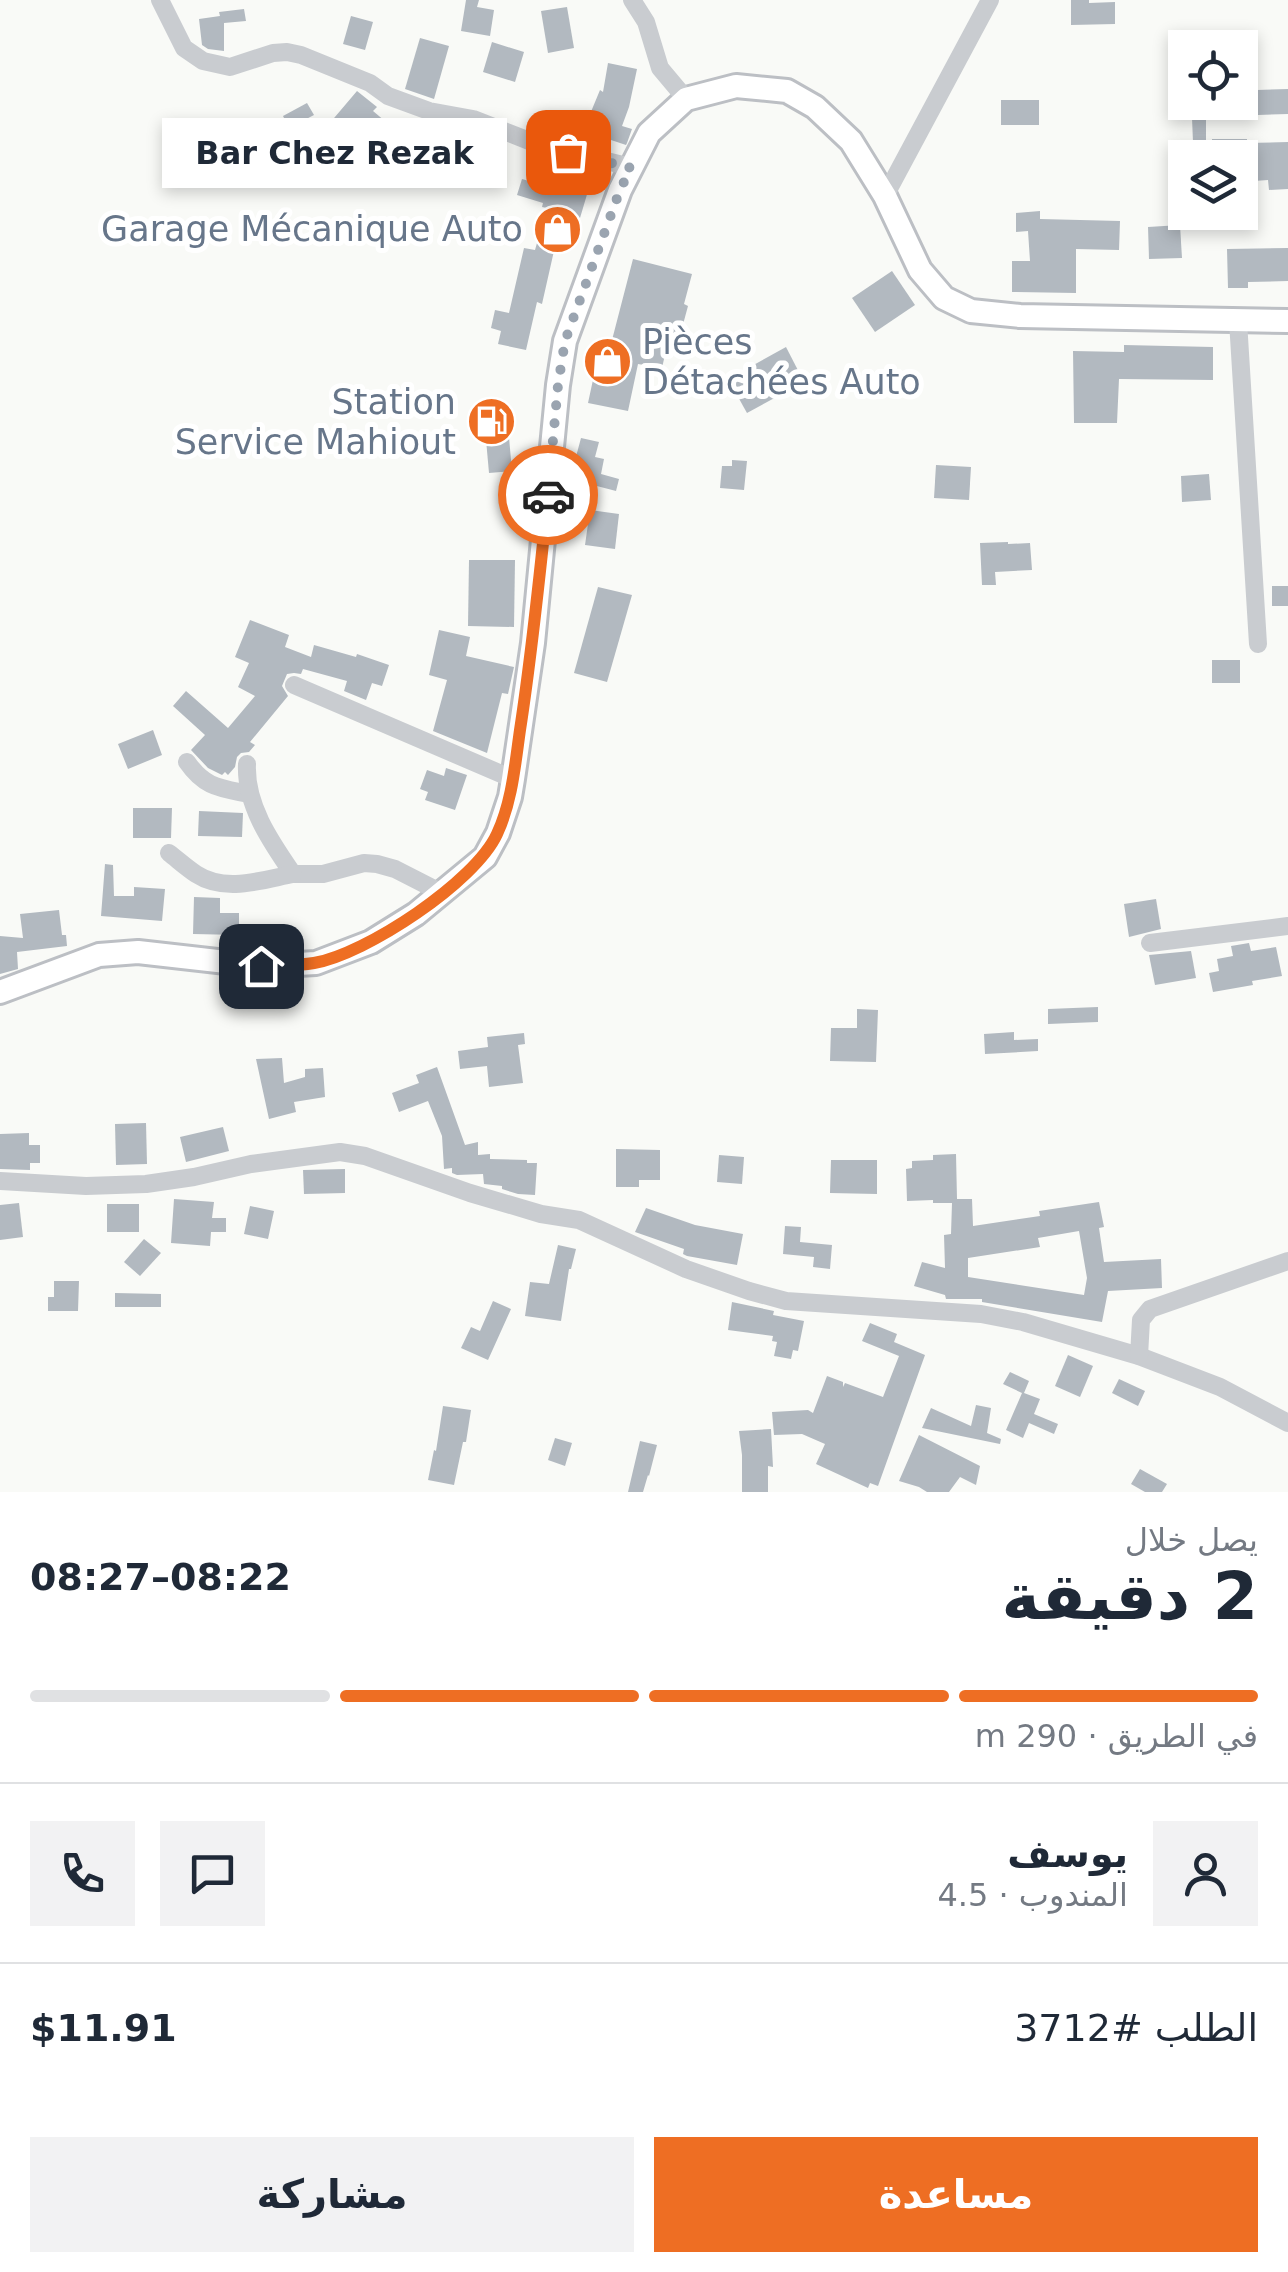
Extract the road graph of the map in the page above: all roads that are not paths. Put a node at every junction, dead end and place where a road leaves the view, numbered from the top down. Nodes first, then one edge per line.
1 (160, 0) edge
2 (632, 0) edge
3 (990, 0) edge
4 (686, 99) junction
5 (631, 168) junction
6 (885, 196) junction
7 (1238, 321) junction
8 (1288, 321) edge
9 (1258, 644) dead end
10 (294, 684) dead end
11 (186, 762) dead end
12 (248, 764) dead end
13 (513, 779) junction
14 (249, 794) junction
15 (169, 853) dead end
16 (294, 874) junction
17 (442, 893) junction
18 (1288, 926) edge
19 (1150, 942) dead end
20 (0, 992) edge
21 (0, 1182) edge
22 (1288, 1261) edge
23 (1139, 1356) junction
24 (1288, 1423) edge

1 - 5 street
2 - 4 street
3 - 6 street
4 - 5 main road
4 - 6 main road
5 - 13 main road
6 - 7 main road
7 - 8 main road
7 - 9 street
10 - 13 street
11 - 14 street
12 - 14 street
13 - 17 main road
14 - 16 street
15 - 16 street
16 - 17 street
17 - 20 main road
18 - 19 street
21 - 23 street
22 - 23 street
23 - 24 street

